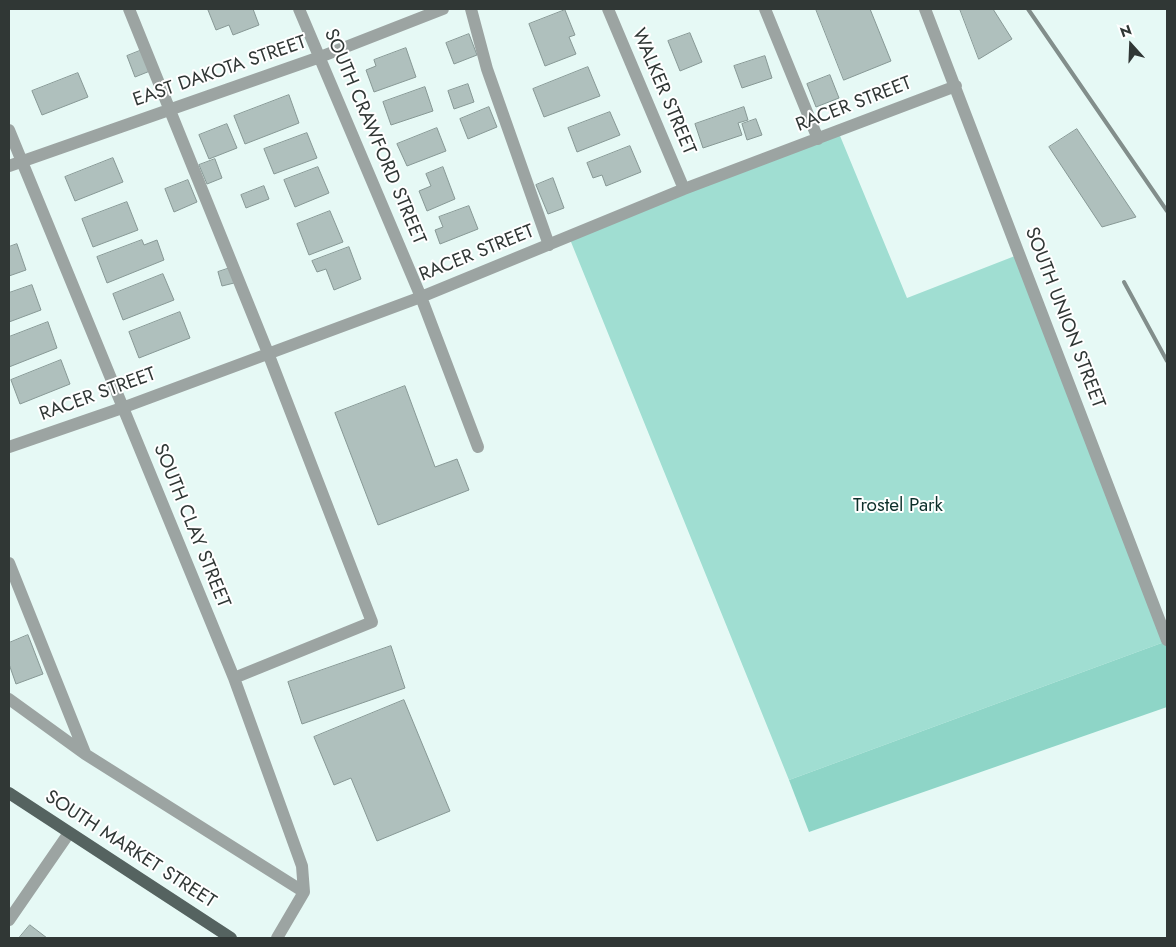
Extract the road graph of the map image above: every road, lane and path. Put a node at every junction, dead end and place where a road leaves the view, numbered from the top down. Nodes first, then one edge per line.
1 (129, 9) edge
2 (300, 9) edge
3 (443, 9) edge
4 (471, 9) edge
5 (608, 9) edge
6 (765, 9) edge
7 (925, 9) edge
8 (320, 58) junction
9 (956, 86) junction
10 (171, 110) junction
11 (9, 130) edge
12 (818, 139) junction
13 (21, 162) junction
14 (9, 166) edge
15 (684, 189) junction
16 (549, 245) junction
17 (421, 297) junction
18 (268, 353) junction
19 (122, 408) junction
20 (9, 447) edge
21 (478, 447) dead end
22 (9, 563) edge
23 (1167, 640) edge
24 (234, 678) junction
25 (9, 699) edge
26 (85, 754) junction
27 (9, 793) edge
28 (69, 833) junction
29 (304, 892) junction
30 (9, 920) edge
31 (231, 938) edge
32 (277, 938) edge

1 - 10 street
2 - 8 street, SOUTH CRAWFORD STREET
3 - 8 street, EAST DAKOTA STREET
4 - 16 street
5 - 15 street, WALKER STREET
6 - 12 street
7 - 9 street, SOUTH UNION STREET
8 - 10 street, EAST DAKOTA STREET
8 - 17 street, SOUTH CRAWFORD STREET
9 - 12 street, RACER STREET
9 - 23 street, SOUTH UNION STREET
10 - 13 street, EAST DAKOTA STREET
10 - 18 street
11 - 13 street, SOUTH CLAY STREET
12 - 15 street, RACER STREET
13 - 14 street, EAST DAKOTA STREET
13 - 19 street, SOUTH CLAY STREET
15 - 16 street, RACER STREET
16 - 17 street, RACER STREET
17 - 18 street, RACER STREET
17 - 21 street, SOUTH CRAWFORD STREET
18 - 19 street, RACER STREET
18 - 24 street
19 - 20 street, RACER STREET
19 - 24 street, SOUTH CLAY STREET
22 - 26 street
24 - 29 street, SOUTH CLAY STREET
25 - 26 street
26 - 29 street
27 - 28 main road, SOUTH MARKET STREET
28 - 30 street
28 - 31 main road, SOUTH MARKET STREET
29 - 32 street

